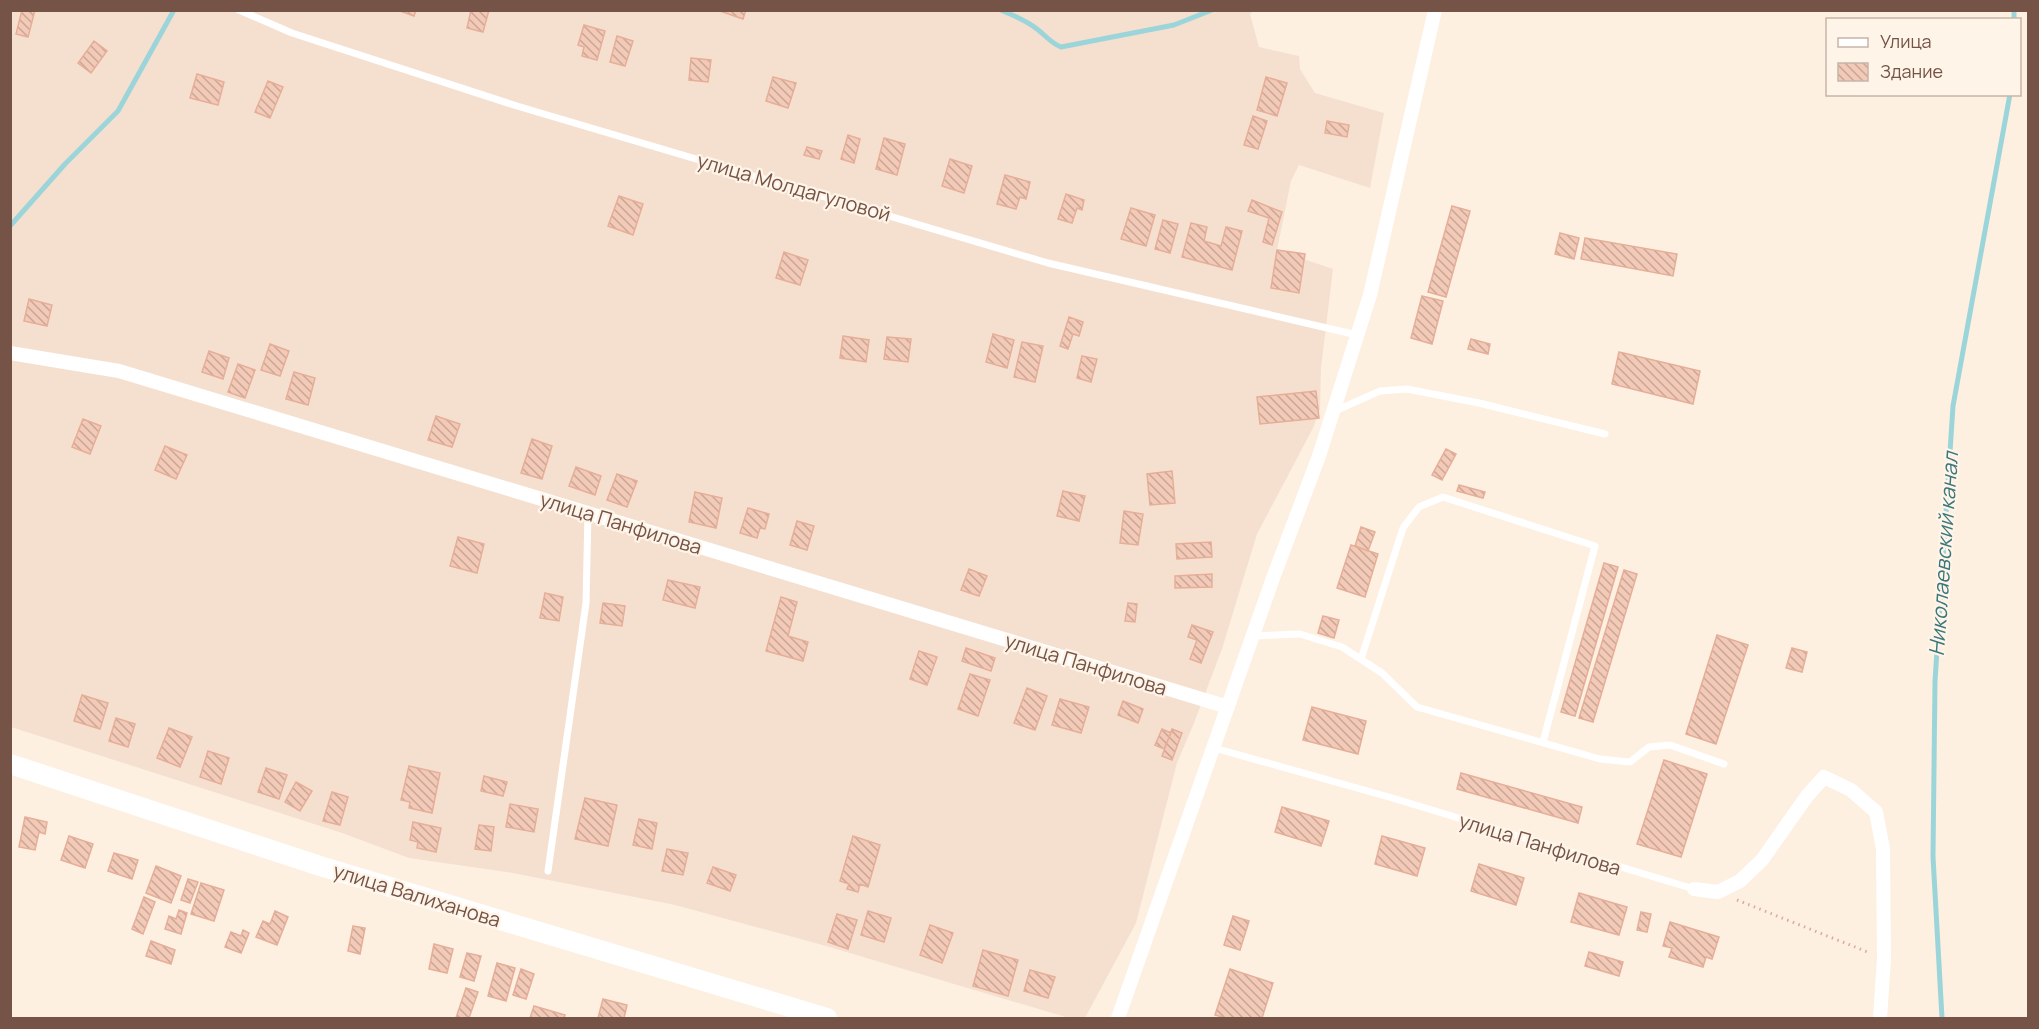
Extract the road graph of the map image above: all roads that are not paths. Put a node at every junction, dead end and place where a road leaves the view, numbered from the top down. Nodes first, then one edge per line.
1 (239, 10) edge
2 (1435, 10) edge
3 (1357, 335) junction
4 (10, 353) edge
5 (1333, 412) junction
6 (1605, 434) dead end
7 (588, 513) junction
8 (1253, 636) junction
9 (1360, 659) junction
10 (1228, 707) junction
11 (1543, 742) junction
12 (1214, 748) junction
13 (10, 764) edge
14 (1724, 764) dead end
15 (548, 871) dead end
16 (1694, 890) joint
17 (827, 1018) edge
18 (1118, 1018) edge
19 (1880, 1018) edge

1 - 3 lane, улица Молдагуловой
2 - 3 street
3 - 5 street
4 - 7 street, улица Панфилова
5 - 6 lane
5 - 8 street
7 - 10 street, улица Панфилова
7 - 15 lane
8 - 9 lane
8 - 10 street
9 - 11 lane
9 - 11 lane
10 - 12 street
11 - 14 lane
12 - 16 lane, улица Панфилова
12 - 18 street
13 - 17 main road, улица Валиханова
16 - 19 street

